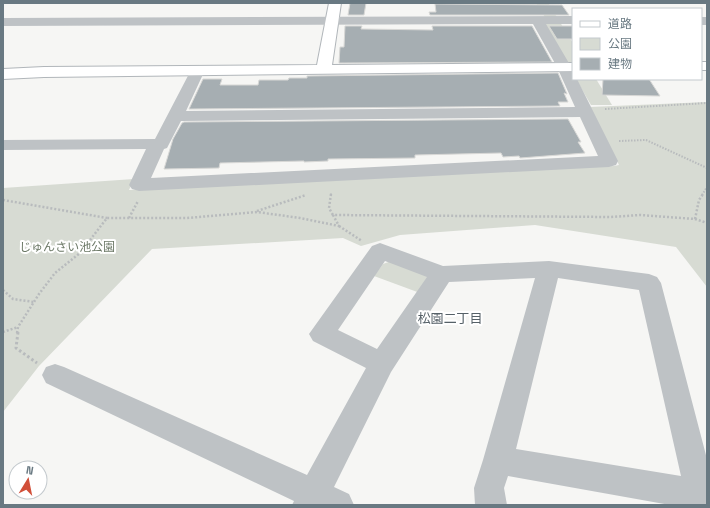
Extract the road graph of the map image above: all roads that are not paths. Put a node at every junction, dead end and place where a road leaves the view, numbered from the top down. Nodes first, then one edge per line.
1 (334, 3) edge
2 (537, 20) junction
3 (572, 20) edge
4 (3, 22) edge
5 (331, 22) junction
6 (568, 67) edge
7 (198, 70) junction
8 (324, 70) junction
9 (3, 74) edge
10 (572, 78) edge
11 (573, 80) edge
12 (585, 112) junction
13 (176, 116) junction
14 (157, 144) junction
15 (3, 145) edge
16 (549, 269) junction
17 (442, 274) junction
18 (382, 364) junction
19 (55, 375) road end
20 (498, 460) junction
21 (704, 495) edge
22 (320, 501) edge
23 (491, 505) edge

1 - 5 street
2 - 3 street
2 - 5 street
2 - 6 street
4 - 5 street
5 - 8 street
6 - 8 street
6 - 10 street
7 - 8 street
7 - 9 street
7 - 13 street
11 - 12 street
12 - 13 street
12 - 14 street
13 - 14 street
14 - 15 street
16 - 17 street
16 - 20 street
16 - 21 street
17 - 18 street
17 - 18 street
18 - 22 street
19 - 22 street
20 - 21 street
20 - 23 street

